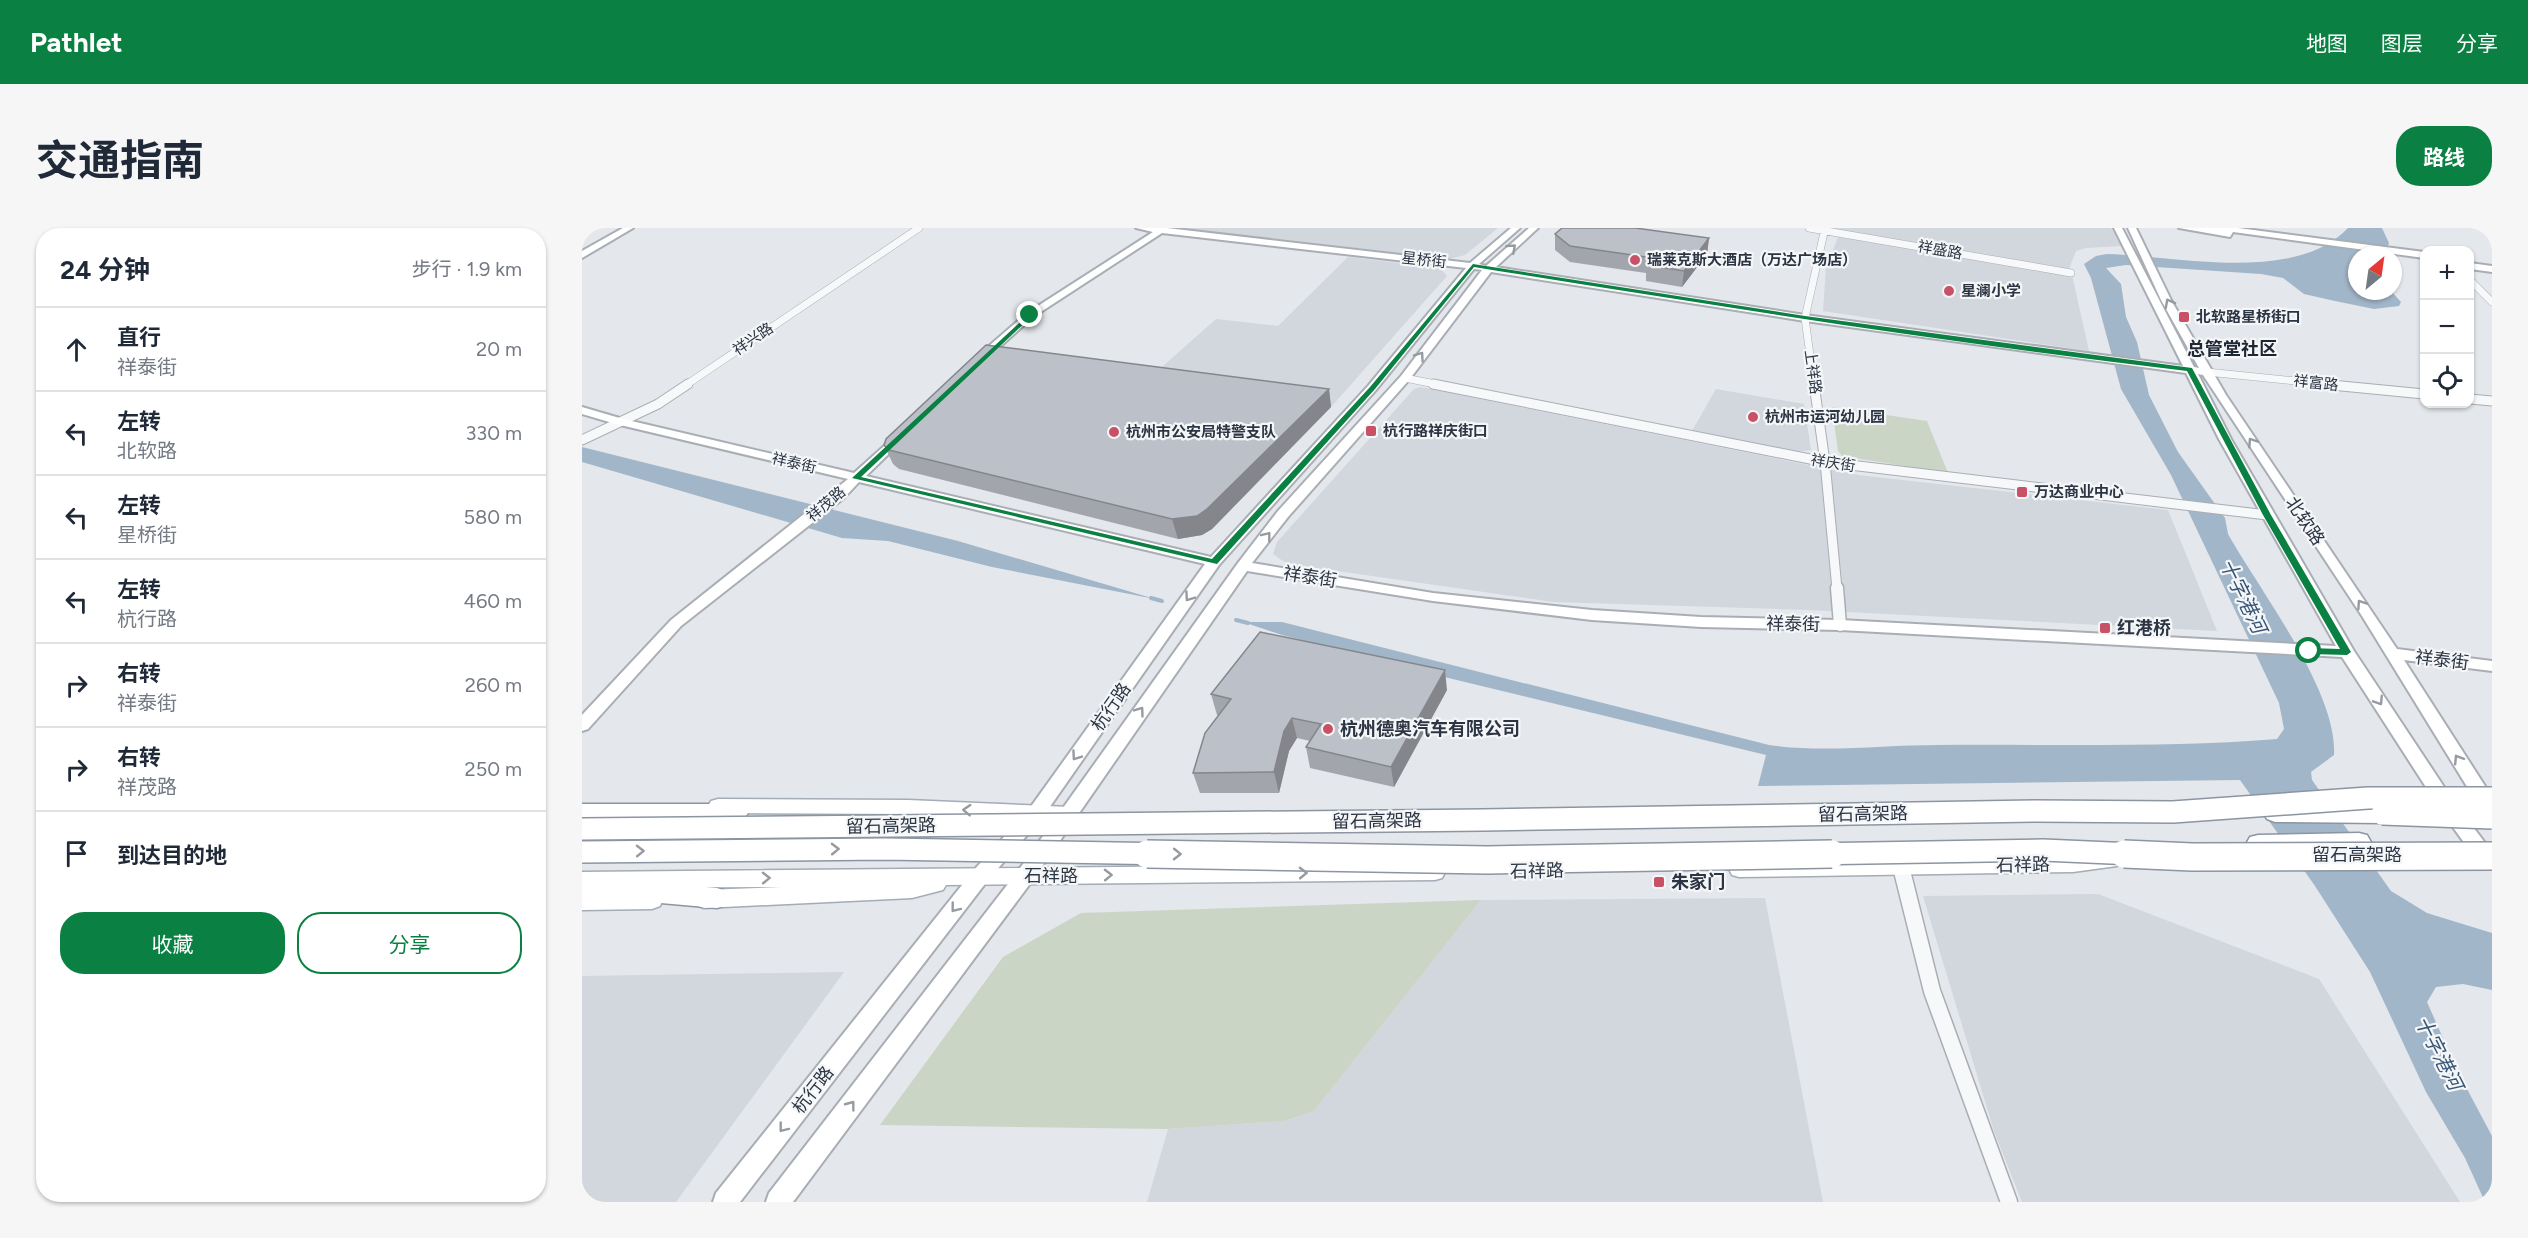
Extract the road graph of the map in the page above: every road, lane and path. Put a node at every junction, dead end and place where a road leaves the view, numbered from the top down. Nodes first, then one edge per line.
1 (629, 228) edge
2 (919, 228) edge
3 (1140, 228) edge
4 (1516, 228) edge
5 (1534, 228) edge
6 (1809, 228) edge
7 (2118, 228) edge
8 (2132, 228) edge
9 (2182, 228) edge
10 (2219, 228) edge
11 (1162, 229) edge
12 (1825, 229) edge
13 (2318, 244) junction
14 (2348, 248) edge
15 (2348, 249) edge
16 (582, 255) edge
17 (2402, 255) edge
18 (2420, 255) edge
19 (2402, 256) edge
20 (2420, 259) edge
21 (2474, 262) edge
22 (2492, 264) edge
23 (1481, 267) junction
24 (2474, 267) edge
25 (2492, 269) edge
26 (2071, 273) dead end
27 (2474, 285) edge
28 (2492, 302) edge
29 (1805, 318) junction
30 (2189, 370) junction
31 (966, 372) edge
32 (2207, 372) junction
33 (1405, 378) junction
34 (2420, 394) edge
35 (2474, 399) edge
36 (2492, 401) edge
37 (582, 410) edge
38 (620, 422) junction
39 (907, 429) edge
40 (582, 440) edge
41 (1825, 462) junction
42 (855, 478) junction
43 (2267, 515) junction
44 (1214, 562) junction
45 (1243, 566) junction
46 (1840, 625) junction
47 (2347, 652) junction
48 (2392, 653) junction
49 (2492, 666) edge
50 (582, 725) edge
51 (908, 807) junction
52 (2448, 807) junction
53 (582, 808) edge
54 (2491, 809) edge
55 (582, 813) edge
56 (736, 813) joint
57 (1036, 813) junction
58 (1066, 815) junction
59 (582, 829) edge
60 (2489, 848) edge
61 (582, 852) edge
62 (1901, 867) junction
63 (2492, 867) edge
64 (981, 874) junction
65 (1025, 876) junction
66 (583, 888) edge
67 (722, 889) junction
68 (725, 1202) edge
69 (778, 1202) edge
70 (2009, 1202) edge

1 - 16 street
2 - 38 street, 祥兴路
3 - 11 street, 星桥街
4 - 23 street, 杭行路
23 -> 5 street, 杭行路
6 - 12 street, 祥盛路
7 - 30 street, 北软路
32 -> 8 street, 北软路
9 - 13 street
10 - 13 street
11 - 23 street, 星桥街
11 - 31 street
12 - 26 street, 祥盛路
12 - 29 street, 上祥路
13 - 14 street
13 - 15 street
17 - 18 street
19 - 20 street
21 - 22 street
23 - 29 street, 星桥街
33 -> 23 street, 杭行路
23 - 44 street, 杭行路
24 - 25 street
27 - 28 street
29 - 30 street, 星桥街
29 - 41 street, 上祥路
30 - 32 street, 星桥街
30 - 43 street, 北软路
32 - 34 street, 祥富路
48 -> 32 street, 北软路
33 - 41 street, 祥庆街
45 -> 33 street, 杭行路
35 - 36 street
37 - 38 street, 祥泰街
38 - 40 street, 祥兴路
38 - 42 street, 祥泰街
39 - 42 street, 祥茂路
41 - 43 street, 祥庆街
41 - 46 street, 上祥路
42 - 44 street, 祥泰街
42 - 50 street, 祥茂路
43 - 47 street, 北软路
44 -> 57 street, 杭行路
45 - 46 street, 祥泰街
58 -> 45 street, 杭行路
46 - 47 street, 祥泰街
47 -> 52 street, 北软路
48 - 49 street, 祥泰街
54 -> 48 street, 北软路
51 - 53 main road
51 - 56 main road
57 -> 51 main road
52 - 54 main road
52 - 58 main road, bridge
52 - 60 street, 北软路
54 - 59 highway, 留石高架路, bridge
55 - 56 highway
57 - 58 main road
57 - 64 street, 杭行路
58 - 65 street, 杭行路
61 -> 60 highway, 留石高架路, bridge
60 - 62 main road, 石祥路
60 - 63 street, 北软路
65 -> 62 main road, 石祥路
62 - 70 street
64 - 65 main road, 石祥路
67 -> 64 main road, 石祥路
64 -> 68 street, 杭行路
69 -> 65 street, 杭行路
66 - 67 main road, 石祥路
66 - 67 highway

